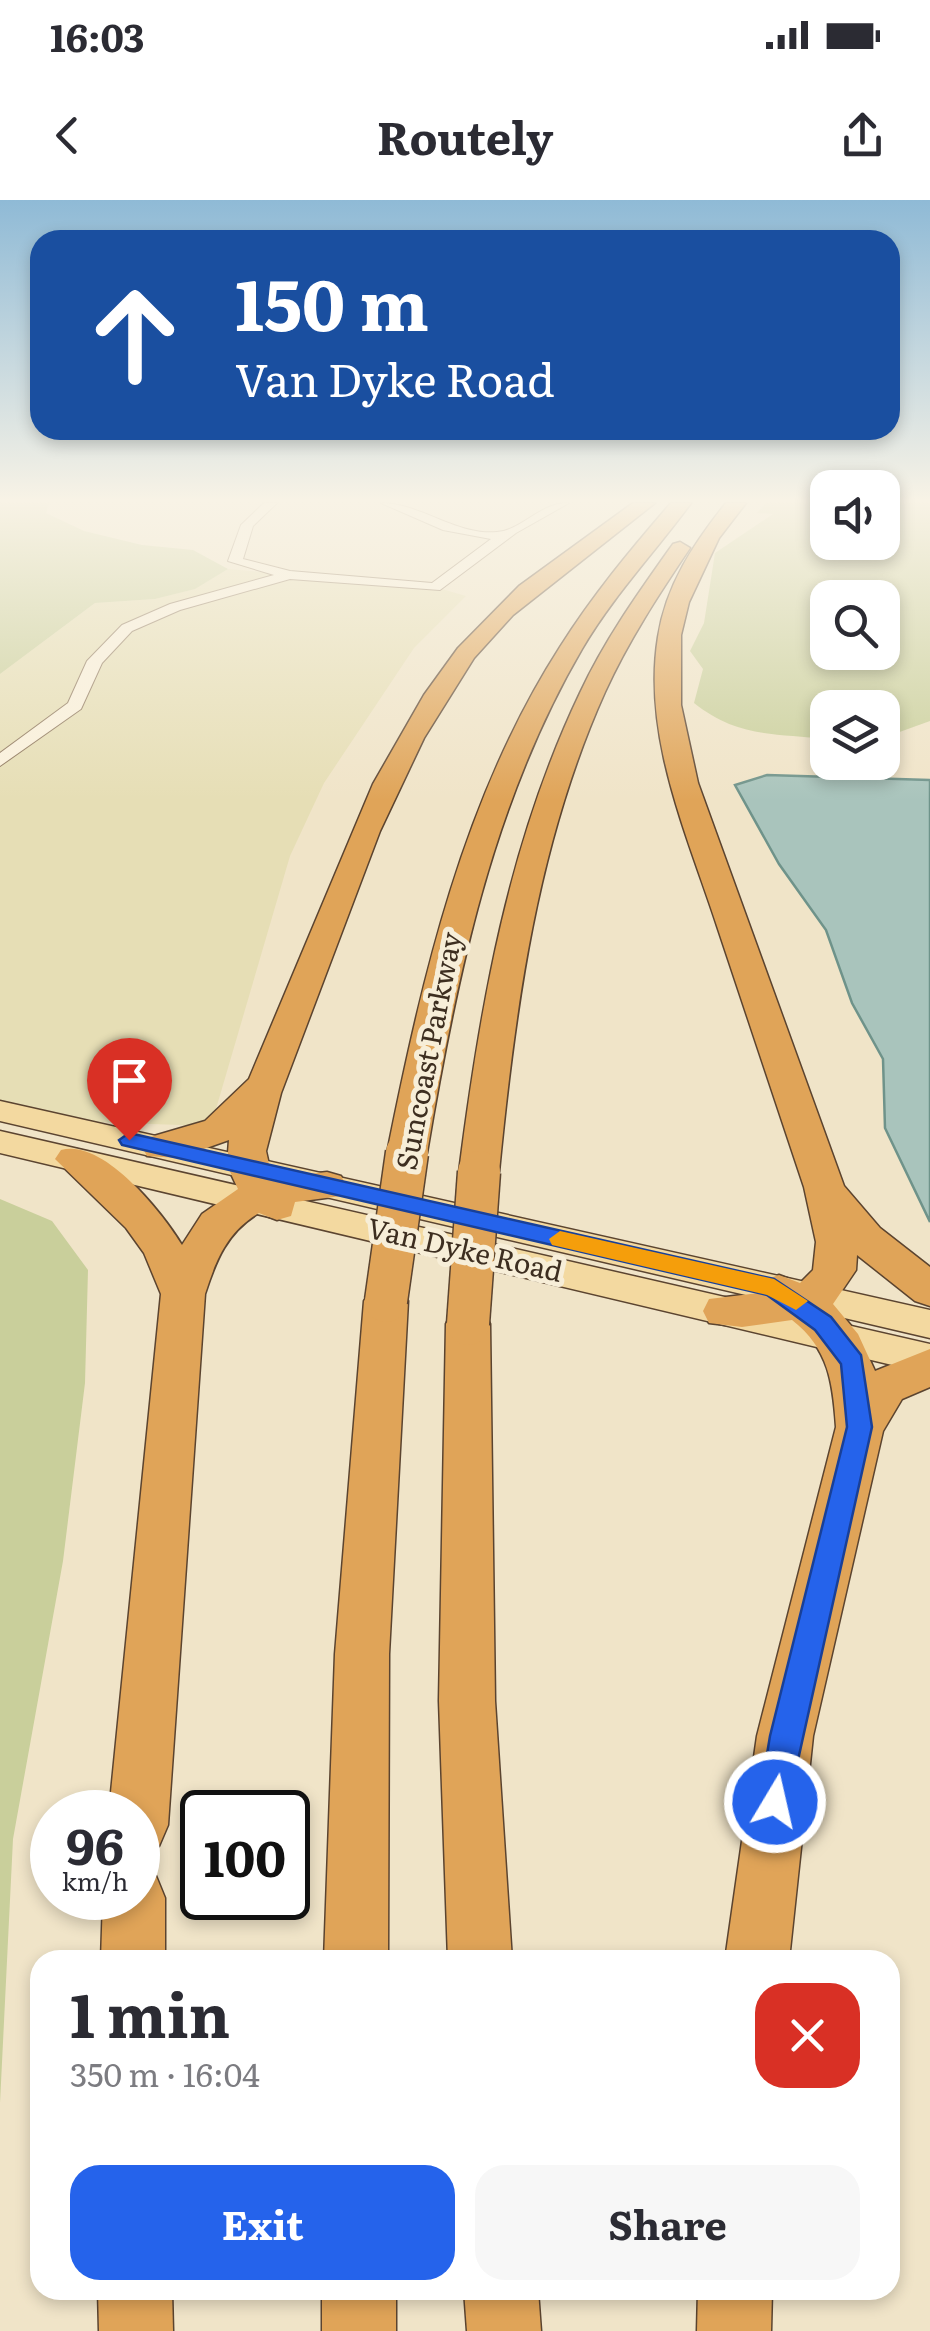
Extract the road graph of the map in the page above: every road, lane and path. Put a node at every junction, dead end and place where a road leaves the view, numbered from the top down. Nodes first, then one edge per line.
1 (192, 602) edge
2 (514, 602) edge
3 (600, 602) edge
4 (642, 602) edge
5 (677, 602) edge
6 (0, 760) edge
7 (267, 1079) junction
8 (0, 1111) edge
9 (0, 1142) edge
10 (161, 1147) junction
11 (76, 1159) junction
12 (327, 1186) joint
13 (824, 1187) junction
14 (259, 1192) junction
15 (930, 1290) edge
16 (183, 1294) junction
17 (795, 1296) junction
18 (726, 1311) junction
19 (930, 1324) edge
20 (836, 1337) junction
21 (930, 1359) edge
22 (930, 1367) edge
23 (860, 1427) junction
24 (140, 1790) edge
25 (134, 1920) edge
26 (133, 1950) edge
27 (356, 1950) edge
28 (479, 1950) edge
29 (758, 1950) edge
30 (135, 2300) edge
31 (358, 2300) edge
32 (502, 2300) edge
33 (735, 2300) edge
34 (136, 2331) edge
35 (359, 2331) edge
36 (504, 2331) edge
37 (734, 2331) edge

1 - 6 street
2 - 7 highway
3 - 27 highway, Suncoast Parkway, bridge
4 - 28 highway, bridge
5 - 13 highway
7 - 10 highway
7 - 14 highway
8 - 10 main road, Van Dyke Road
9 - 11 main road, Van Dyke Road
10 - 14 main road, Van Dyke Road
11 - 14 main road, Van Dyke Road
11 - 16 highway
12 - 14 highway
12 - 17 main road, Van Dyke Road
13 - 15 highway
13 - 17 highway
14 - 16 highway
14 - 18 main road, Van Dyke Road
16 - 24 highway
17 - 18 highway
17 - 19 main road, Van Dyke Road
17 - 20 highway
18 - 20 main road, Van Dyke Road
20 - 21 main road, Van Dyke Road
20 - 23 highway
22 - 23 highway
23 - 29 highway
25 - 26 highway
30 - 34 highway
31 - 35 highway
32 - 36 highway
33 - 37 highway

